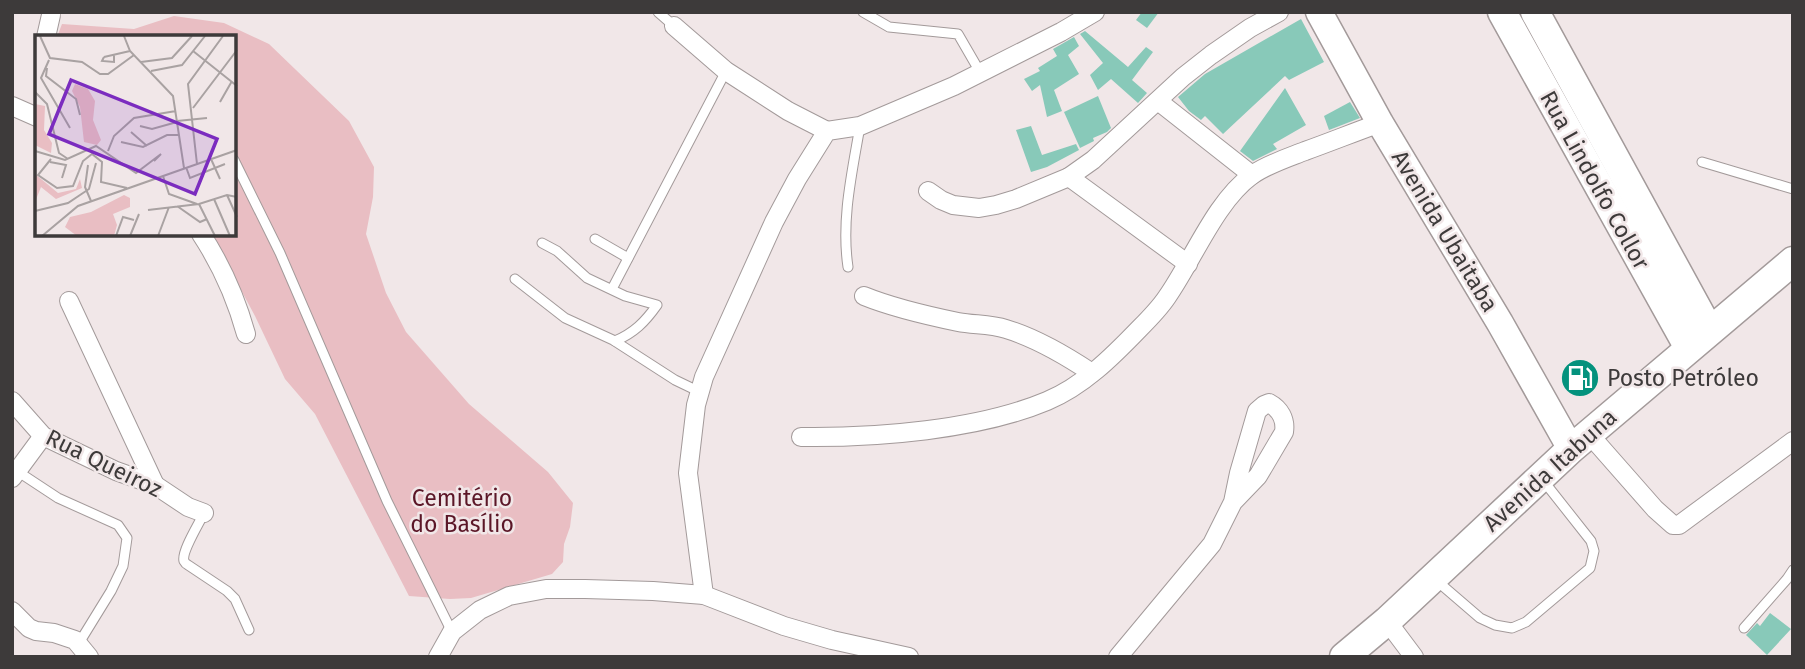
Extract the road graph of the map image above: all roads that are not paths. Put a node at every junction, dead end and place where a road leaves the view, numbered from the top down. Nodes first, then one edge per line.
1 (658, 12) edge
2 (863, 12) edge
3 (1095, 12) edge
4 (1279, 12) edge
5 (1319, 12) edge
6 (1502, 12) edge
7 (1535, 12) edge
8 (51, 15) dead end
9 (674, 26) joint
10 (46, 35) edge
11 (726, 71) junction
12 (980, 72) junction
13 (1158, 101) junction
14 (12, 106) edge
15 (35, 116) edge
16 (1380, 123) junction
17 (860, 126) junction
18 (827, 131) junction
19 (1702, 162) dead end
20 (236, 164) edge
21 (1252, 176) junction
22 (1069, 177) junction
23 (1793, 189) edge
24 (928, 191) dead end
25 (202, 236) edge
26 (595, 240) dead end
27 (542, 243) dead end
28 (628, 258) junction
29 (1793, 261) edge
30 (1188, 264) junction
31 (848, 267) dead end
32 (515, 279) dead end
33 (612, 289) junction
34 (864, 296) dead end
35 (69, 301) dead end
36 (246, 334) dead end
37 (1699, 339) junction
38 (615, 341) junction
39 (1092, 373) junction
40 (700, 391) junction
41 (12, 401) edge
42 (43, 436) junction
43 (801, 437) dead end
44 (1793, 441) edge
45 (1580, 442) junction
46 (15, 475) edge
47 (1541, 477) junction
48 (155, 485) junction
49 (1233, 502) junction
50 (204, 513) joint
51 (1793, 570) edge
52 (1433, 577) junction
53 (704, 596) junction
54 (12, 611) edge
55 (1387, 621) junction
56 (1744, 628) dead end
57 (249, 630) dead end
58 (452, 632) junction
59 (84, 650) edge
60 (438, 657) edge
61 (909, 657) edge
62 (1118, 657) edge
63 (1344, 657) edge
64 (1414, 657) edge

1 - 9 lane
2 - 12 lane
3 - 12 street
4 - 13 street
5 - 16 main road, Avenida Ubaitaba
6 - 37 main road, Rua Lindolfo Collor
7 - 37 main road, Rua Lindolfo Collor
8 - 10 street
9 - 11 street
11 - 18 street
11 - 28 lane
12 - 17 street
13 - 21 street
13 - 22 street
14 - 15 street
16 - 21 street
16 - 45 main road, Avenida Ubaitaba
17 - 18 street
17 - 31 lane
18 - 40 street
19 - 23 lane
20 - 58 lane
21 - 30 street
22 - 24 street
22 - 30 street
25 - 36 street
26 - 28 lane
27 - 33 lane
28 - 33 lane
29 - 37 main road, Avenida Itabuna
30 - 39 street
32 - 38 lane
33 - 38 lane
34 - 39 street
35 - 48 street
37 - 45 main road, Avenida Itabuna
38 - 40 lane
39 - 43 street
40 - 53 street
41 - 42 street, Rua Queiroz
42 - 46 street
42 - 48 street, Rua Queiroz
44 - 45 street
45 - 47 main road, Avenida Itabuna
46 - 59 lane
47 - 52 main road, Avenida Itabuna
47 - 52 lane
48 - 50 street, Rua Queiroz
49 - 49 street
49 - 62 street
50 - 57 lane
51 - 56 lane
52 - 55 main road, Avenida Itabuna
53 - 58 street
53 - 61 street
54 - 59 street
55 - 63 main road, Avenida Itabuna
55 - 64 street
58 - 60 street

